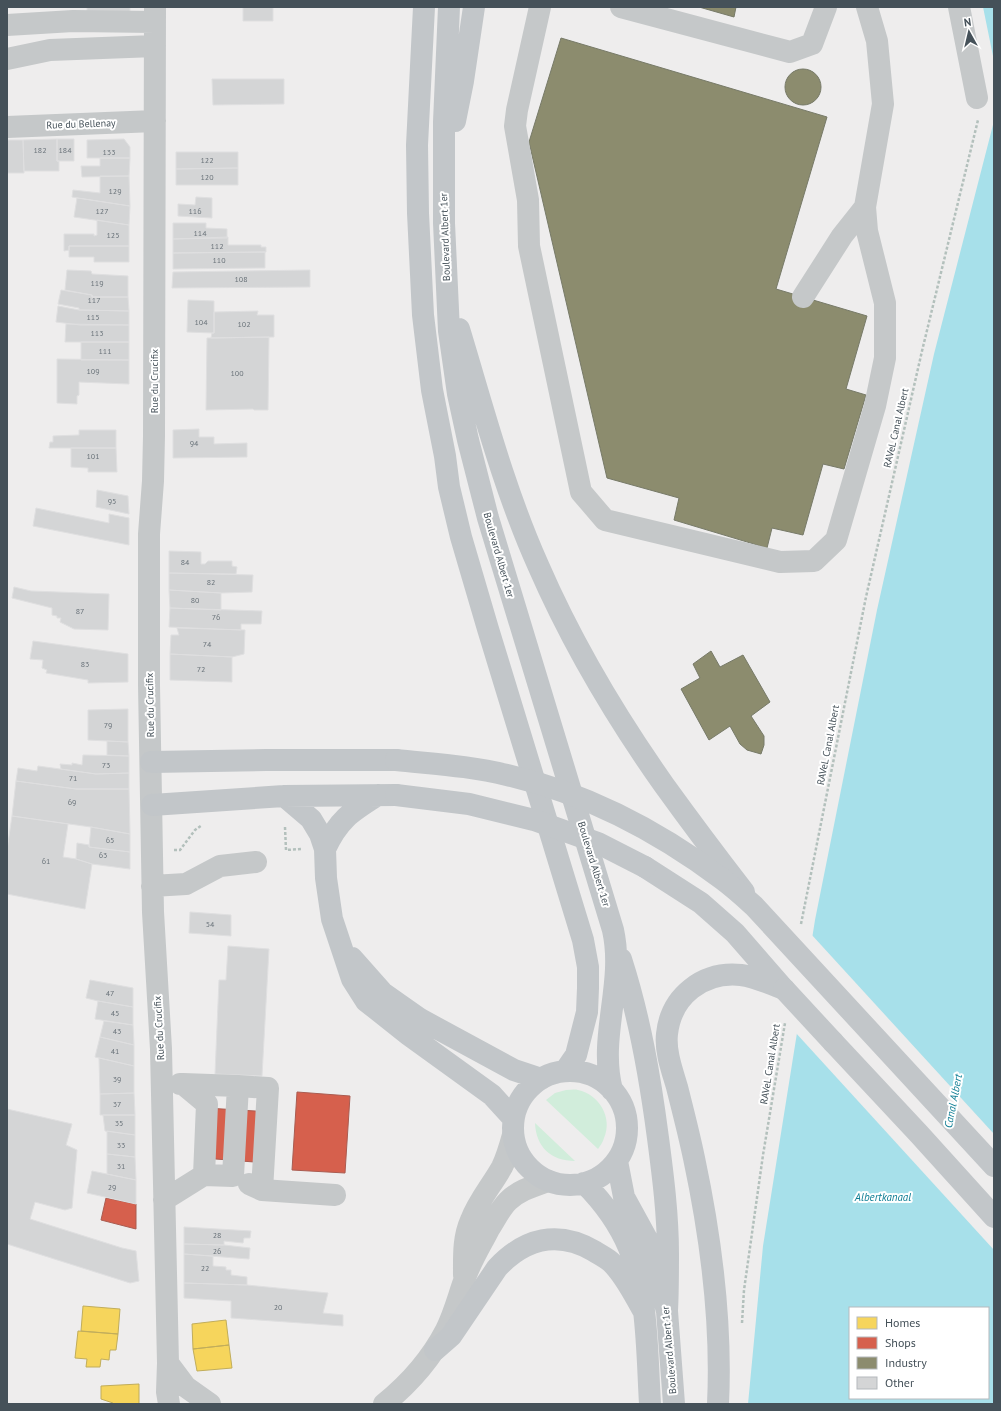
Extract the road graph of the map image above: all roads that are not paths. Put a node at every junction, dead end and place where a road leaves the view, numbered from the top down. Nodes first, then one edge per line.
1 (424, 7) edge
2 (449, 7) edge
3 (474, 7) edge
4 (525, 7) edge
5 (540, 7) edge
6 (621, 7) edge
7 (826, 7) edge
8 (867, 7) edge
9 (959, 7) edge
10 (155, 15) edge
11 (7, 25) edge
12 (536, 28) junction
13 (155, 46) junction
14 (7, 59) edge
15 (977, 98) road end
16 (154, 122) junction
17 (7, 127) edge
18 (443, 169) junction
19 (865, 207) junction
20 (446, 281) junction
21 (803, 297) dead end
22 (151, 762) junction
23 (387, 795) junction
24 (284, 796) junction
25 (152, 805) junction
26 (325, 849) junction
27 (256, 862) dead end
28 (152, 886) junction
29 (754, 906) junction
30 (342, 947) junction
31 (617, 947) junction
32 (784, 989) junction
33 (564, 1072) junction
34 (541, 1079) junction
35 (161, 1084) junction
36 (183, 1084) junction
37 (238, 1086) junction
38 (612, 1090) junction
39 (513, 1127) junction
40 (617, 1161) junction
41 (994, 1166) edge
42 (204, 1175) junction
43 (233, 1176) junction
44 (548, 1181) junction
45 (584, 1183) junction
46 (262, 1190) junction
47 (335, 1195) dead end
48 (164, 1200) junction
49 (994, 1218) edge
50 (464, 1280) junction
51 (644, 1312) junction
52 (667, 1312) junction
53 (435, 1350) junction
54 (168, 1363) junction
55 (169, 1404) edge
56 (184, 1404) edge
57 (210, 1404) edge
58 (384, 1404) edge
59 (650, 1404) edge
60 (674, 1404) edge
61 (718, 1404) edge

1 - 33 main road
2 - 18 main road, Boulevard Albert 1er
3 - 18 main road
4 - 12 street
5 - 12 street
6 - 7 street
8 - 19 street
9 - 15 street
10 - 11 street
10 - 13 street, Rue du Crucifix
12 - 19 street
13 - 14 street
13 - 16 street, Rue du Crucifix
16 - 17 street, Rue du Bellenay
16 - 22 street, Rue du Crucifix
18 - 20 main road, Boulevard Albert 1er
19 - 21 street
20 - 29 main road, bridge
20 - 31 main road, Boulevard Albert 1er
22 - 25 street, Rue du Crucifix
22 - 29 main road, bridge
23 - 24 main road
23 - 26 main road
23 - 32 main road, bridge
24 - 25 main road
24 - 26 main road
25 - 28 street, Rue du Crucifix
26 - 30 main road
27 - 28 street
28 - 35 street, Rue du Crucifix
29 - 41 main road, bridge
30 - 34 main road
30 - 39 main road
31 - 38 main road, Boulevard Albert 1er
31 - 52 main road
32 - 49 main road, bridge
32 - 61 main road
33 - 34 main road, Boulevard Albert 1er
33 - 38 main road, Boulevard Albert 1er
34 - 39 main road, Boulevard Albert 1er
35 - 36 street
35 - 48 street, Rue du Crucifix
36 - 37 street
36 - 42 street
37 - 43 street
37 - 46 street
38 - 40 main road, Boulevard Albert 1er
39 - 44 main road, Boulevard Albert 1er
39 - 50 street
40 - 45 main road, Boulevard Albert 1er
40 - 52 main road, Boulevard Albert 1er
42 - 43 street
42 - 48 street
43 - 46 street
44 - 45 main road, Boulevard Albert 1er
44 - 50 street
45 - 51 main road
46 - 47 street
48 - 54 street, Rue du Crucifix
50 - 53 street
51 - 53 main road
51 - 59 main road
52 - 60 main road, Boulevard Albert 1er
53 - 58 street
54 - 55 street, Rue du Crucifix
54 - 56 street, Rue du Crucifix
54 - 57 street

